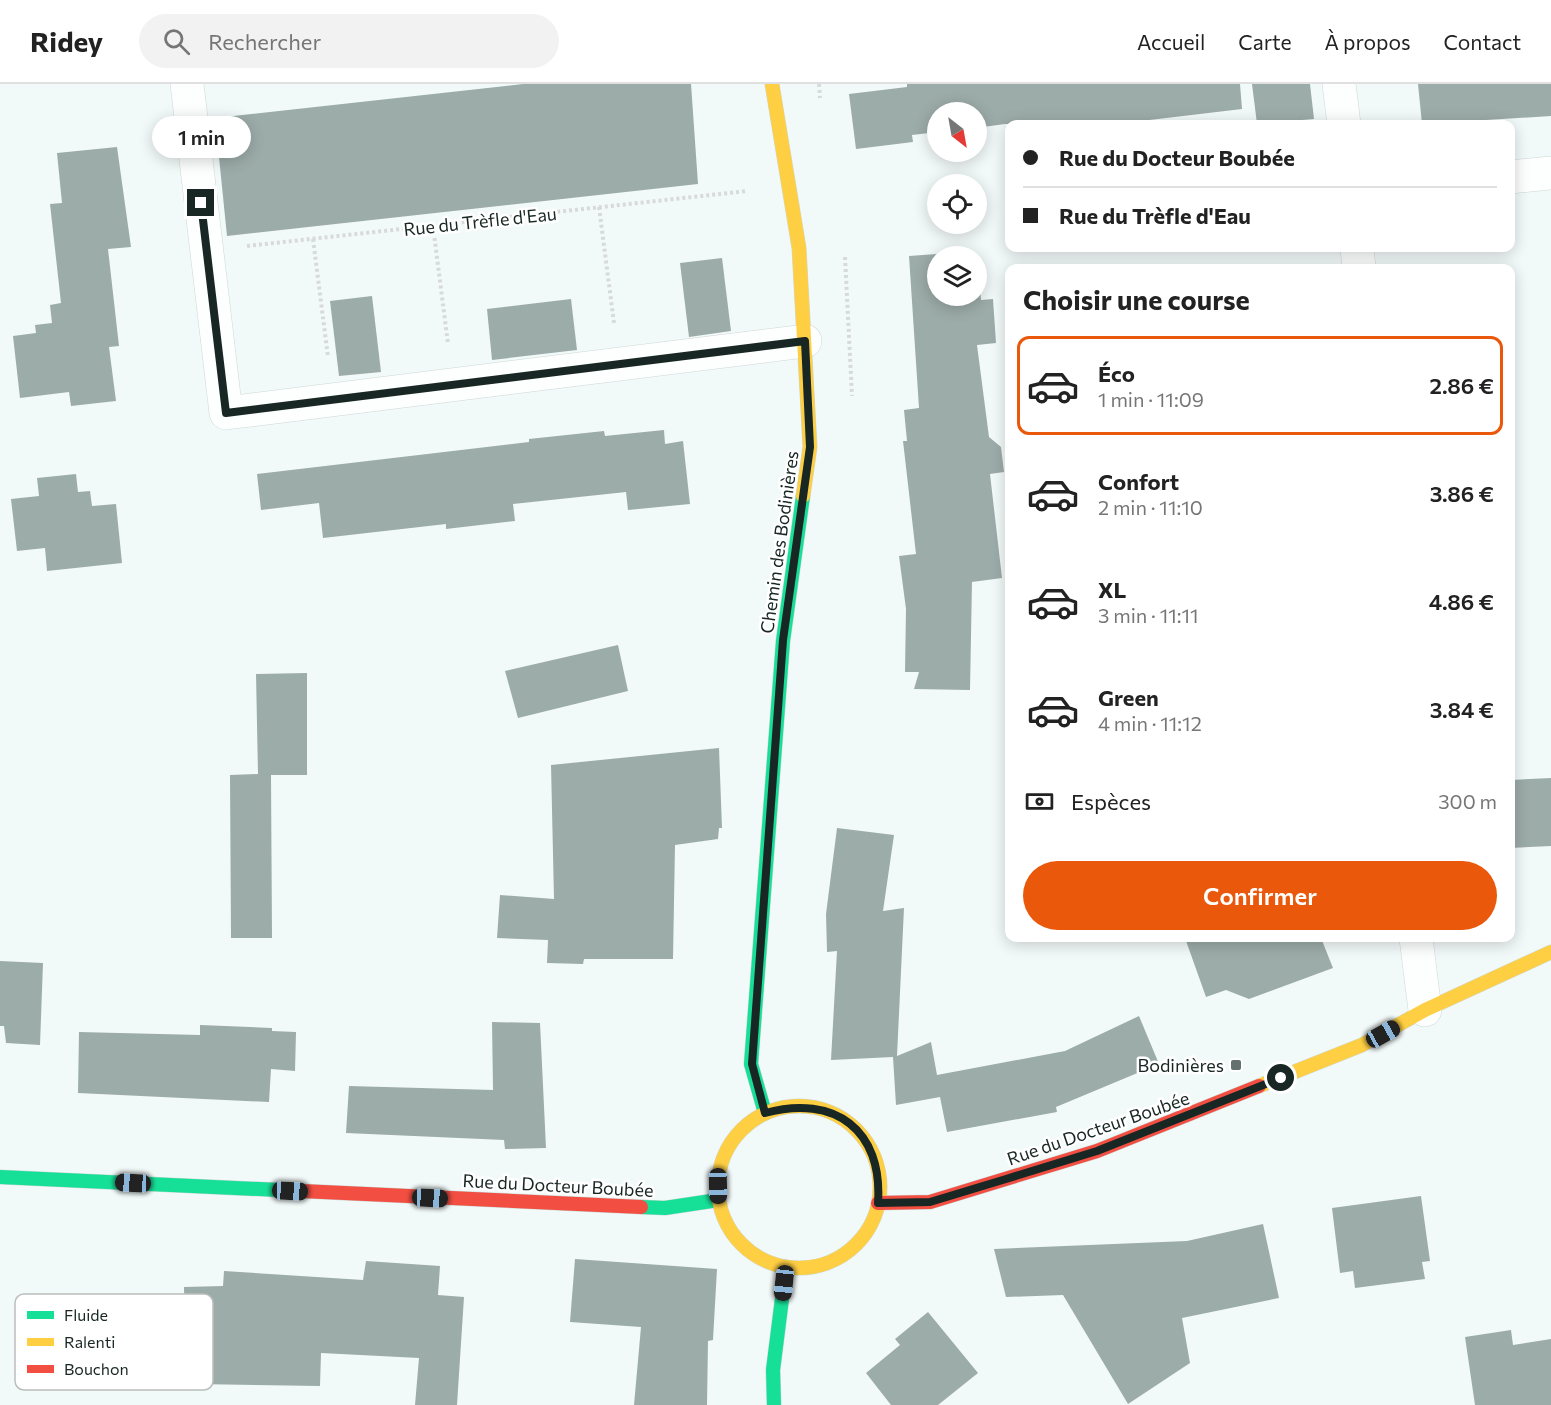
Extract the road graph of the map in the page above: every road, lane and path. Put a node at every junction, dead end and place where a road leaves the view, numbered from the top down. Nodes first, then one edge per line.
1 (187, 84) edge
2 (772, 84) edge
3 (1339, 84) edge
4 (1344, 120) edge
5 (1551, 173) edge
6 (1515, 177) edge
7 (753, 190) dead end
8 (599, 207) junction
9 (433, 226) junction
10 (313, 239) junction
11 (207, 250) junction
12 (805, 341) junction
13 (620, 365) junction
14 (453, 385) junction
15 (334, 400) junction
16 (1416, 942) edge
17 (1551, 952) edge
18 (1425, 1010) junction
19 (765, 1113) junction
20 (0, 1177) edge
21 (718, 1200) junction
22 (878, 1203) junction
23 (786, 1267) junction
24 (774, 1405) edge

1 - 11 street
2 - 12 street, Chemin des Bodinières
3 - 4 street
5 - 6 street
7 - 8 path, Rue du Trèfle d'Eau
8 - 9 path, Rue du Trèfle d'Eau
8 - 13 path
9 - 10 path, Rue du Trèfle d'Eau
9 - 14 path
10 - 11 path, Rue du Trèfle d'Eau
10 - 15 path
11 - 15 street
12 - 13 street
12 - 19 street, Chemin des Bodinières
13 - 14 street
14 - 15 street
16 - 18 street
17 - 18 street, Rue du Docteur Boubée
18 - 22 street, Rue du Docteur Boubée
19 - 21 street
19 - 22 street
20 - 21 street, Rue du Docteur Boubée
21 - 23 street
22 - 23 street
23 - 24 street

